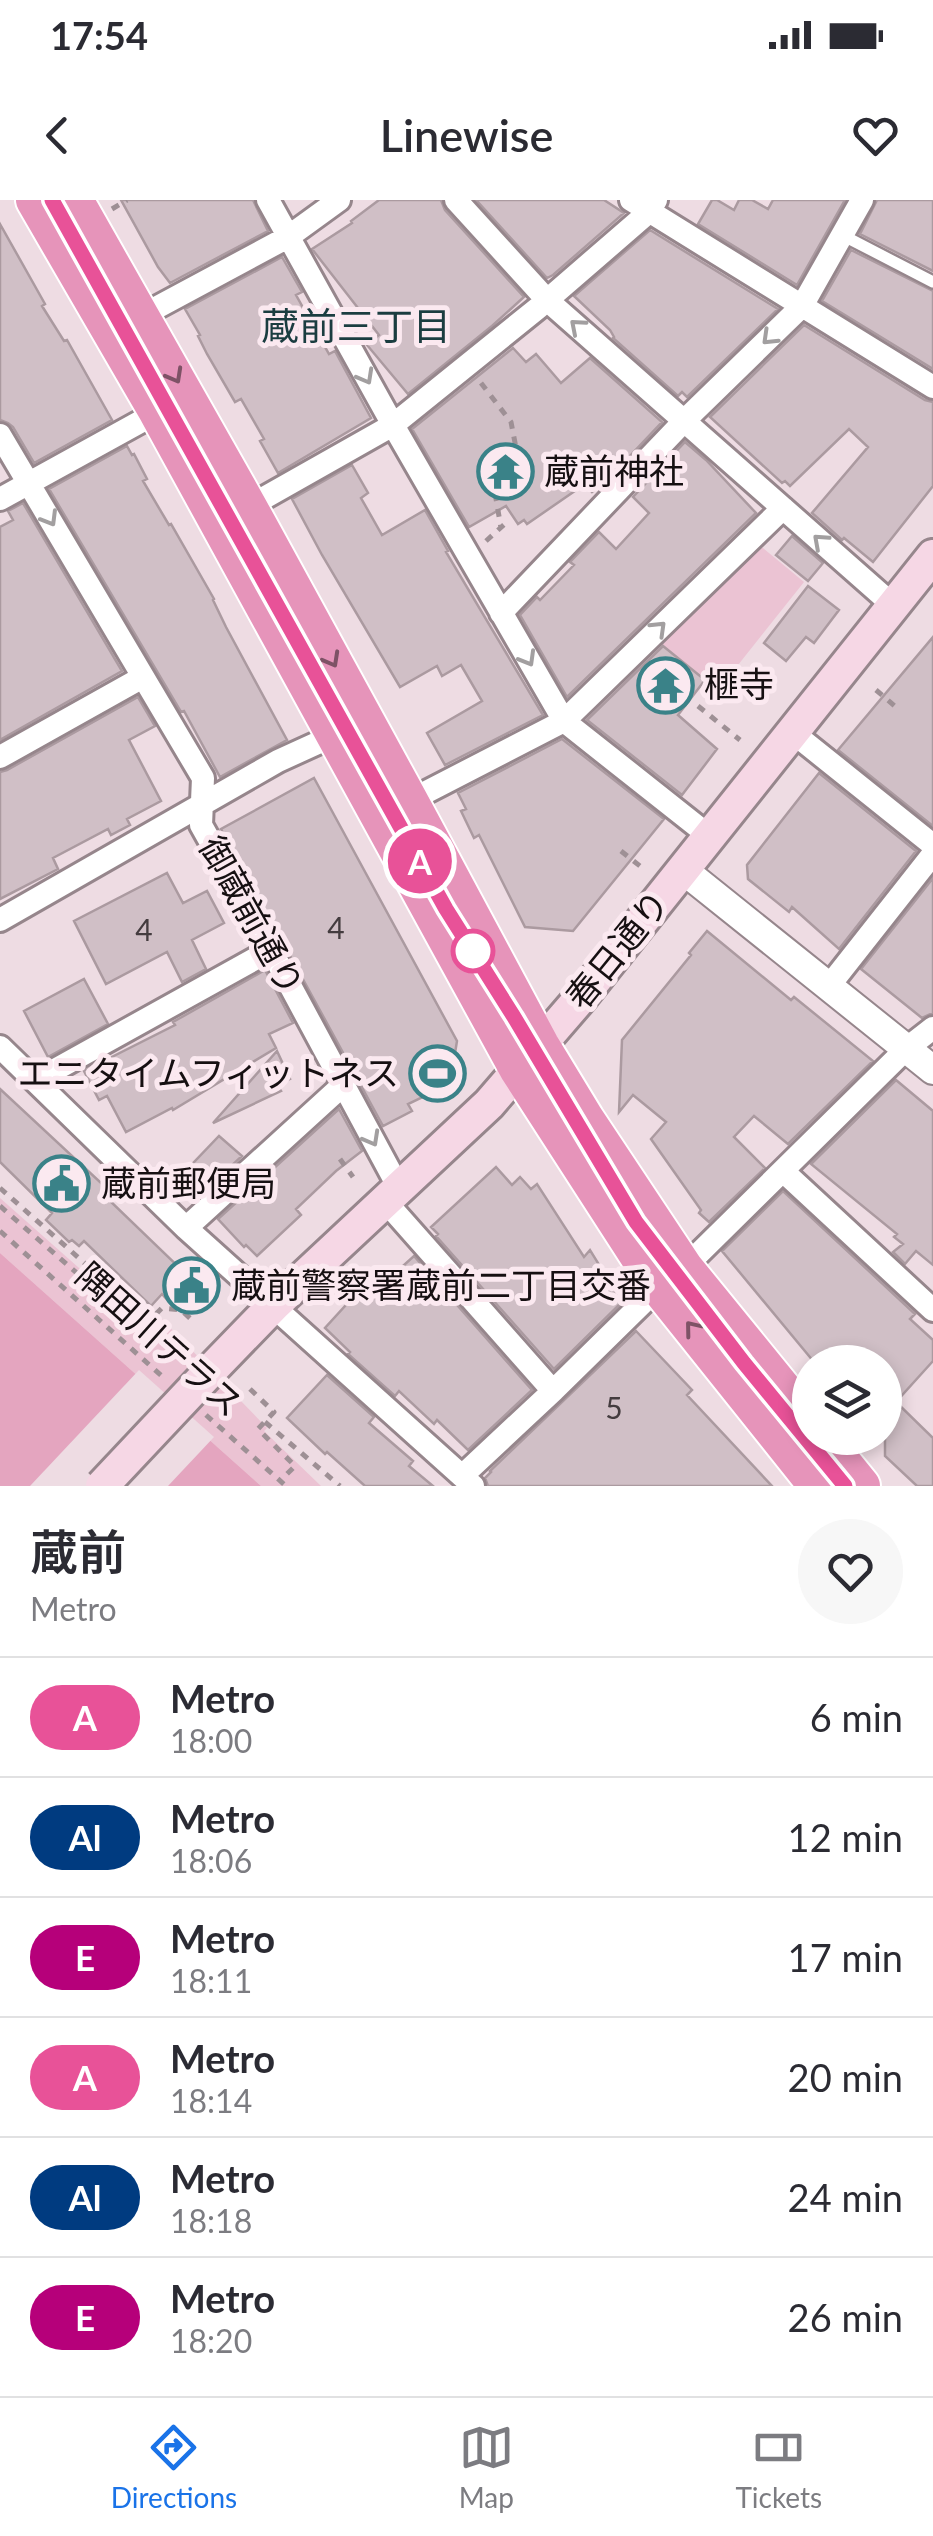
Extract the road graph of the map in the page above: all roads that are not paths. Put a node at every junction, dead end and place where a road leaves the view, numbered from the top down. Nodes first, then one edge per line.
1 (35, 200) edge
2 (74, 200) edge
3 (268, 200) edge
4 (339, 200) edge
5 (456, 200) edge
6 (862, 200) edge
7 (646, 204) edge
8 (842, 235) junction
9 (288, 236) junction
10 (933, 282) edge
11 (547, 300) junction
12 (802, 306) junction
13 (141, 316) junction
14 (933, 387) edge
15 (158, 412) junction
16 (686, 420) junction
17 (393, 425) junction
18 (0, 435) edge
19 (28, 483) junction
20 (0, 499) edge
21 (248, 506) junction
22 (782, 508) junction
23 (918, 585) edge
24 (501, 613) junction
25 (143, 677) junction
26 (564, 721) junction
27 (792, 732) junction
28 (335, 736) junction
29 (0, 757) edge
30 (409, 801) junction
31 (202, 805) junction
32 (708, 835) junction
33 (933, 845) edge
34 (933, 854) edge
35 (682, 868) junction
36 (0, 920) edge
37 (271, 950) junction
38 (829, 986) junction
39 (933, 1028) edge
40 (0, 1047) edge
41 (906, 1049) junction
42 (529, 1058) junction
43 (933, 1070) edge
44 (35, 1081) junction
45 (342, 1084) junction
46 (784, 1172) junction
47 (392, 1194) junction
48 (186, 1228) junction
49 (672, 1278) junction
50 (274, 1305) junction
51 (933, 1310) edge
52 (553, 1392) junction
53 (792, 1404) edge
54 (836, 1455) edge
55 (467, 1481) edge
56 (102, 1486) edge
57 (818, 1486) edge
58 (861, 1486) edge

1 - 15 highway
2 - 13 highway
3 - 9 street
4 - 9 street
5 - 11 street
6 - 8 street
7 - 11 street
7 - 12 street
8 - 10 lane
8 - 12 street
9 - 13 street
9 -> 17 street
16 -> 11 street
11 - 17 street
12 - 14 street
12 -> 16 street
13 -> 21 highway
15 - 19 street
15 - 28 highway
16 - 22 street
16 - 24 street
17 - 21 street
17 - 24 street
18 - 19 street, 御蔵前通り
19 - 20 street
19 -> 25 street, 御蔵前通り
21 -> 30 highway
23 -> 22 street
26 -> 22 street
23 - 27 main road, 春日通り
24 -> 26 street
25 - 29 street
25 - 31 street, 御蔵前通り
26 - 30 street
26 - 32 street
27 - 32 main road, 春日通り
27 - 33 street
28 - 31 street
28 - 42 highway
30 - 42 highway
31 - 36 street
31 - 37 street, 御蔵前通り
32 - 35 main road, 春日通り
34 - 38 street
35 - 38 street
35 - 42 main road, 春日通り
37 - 44 street
37 - 45 street, 御蔵前通り
38 - 41 street
39 - 41 street
40 - 44 street
41 - 43 street
41 - 46 street
42 - 47 main road, 春日通り
42 - 49 highway
44 - 48 street
45 -> 47 street, 御蔵前通り
45 - 48 street
46 - 49 street
46 - 51 street
47 - 50 main road, 春日通り
47 - 52 street, 御蔵前通り
48 - 50 street
49 - 52 street
49 - 53 highway
57 -> 49 highway
50 - 55 street
50 - 56 main road, 春日通り, bridge
52 - 55 street
54 - 58 highway

